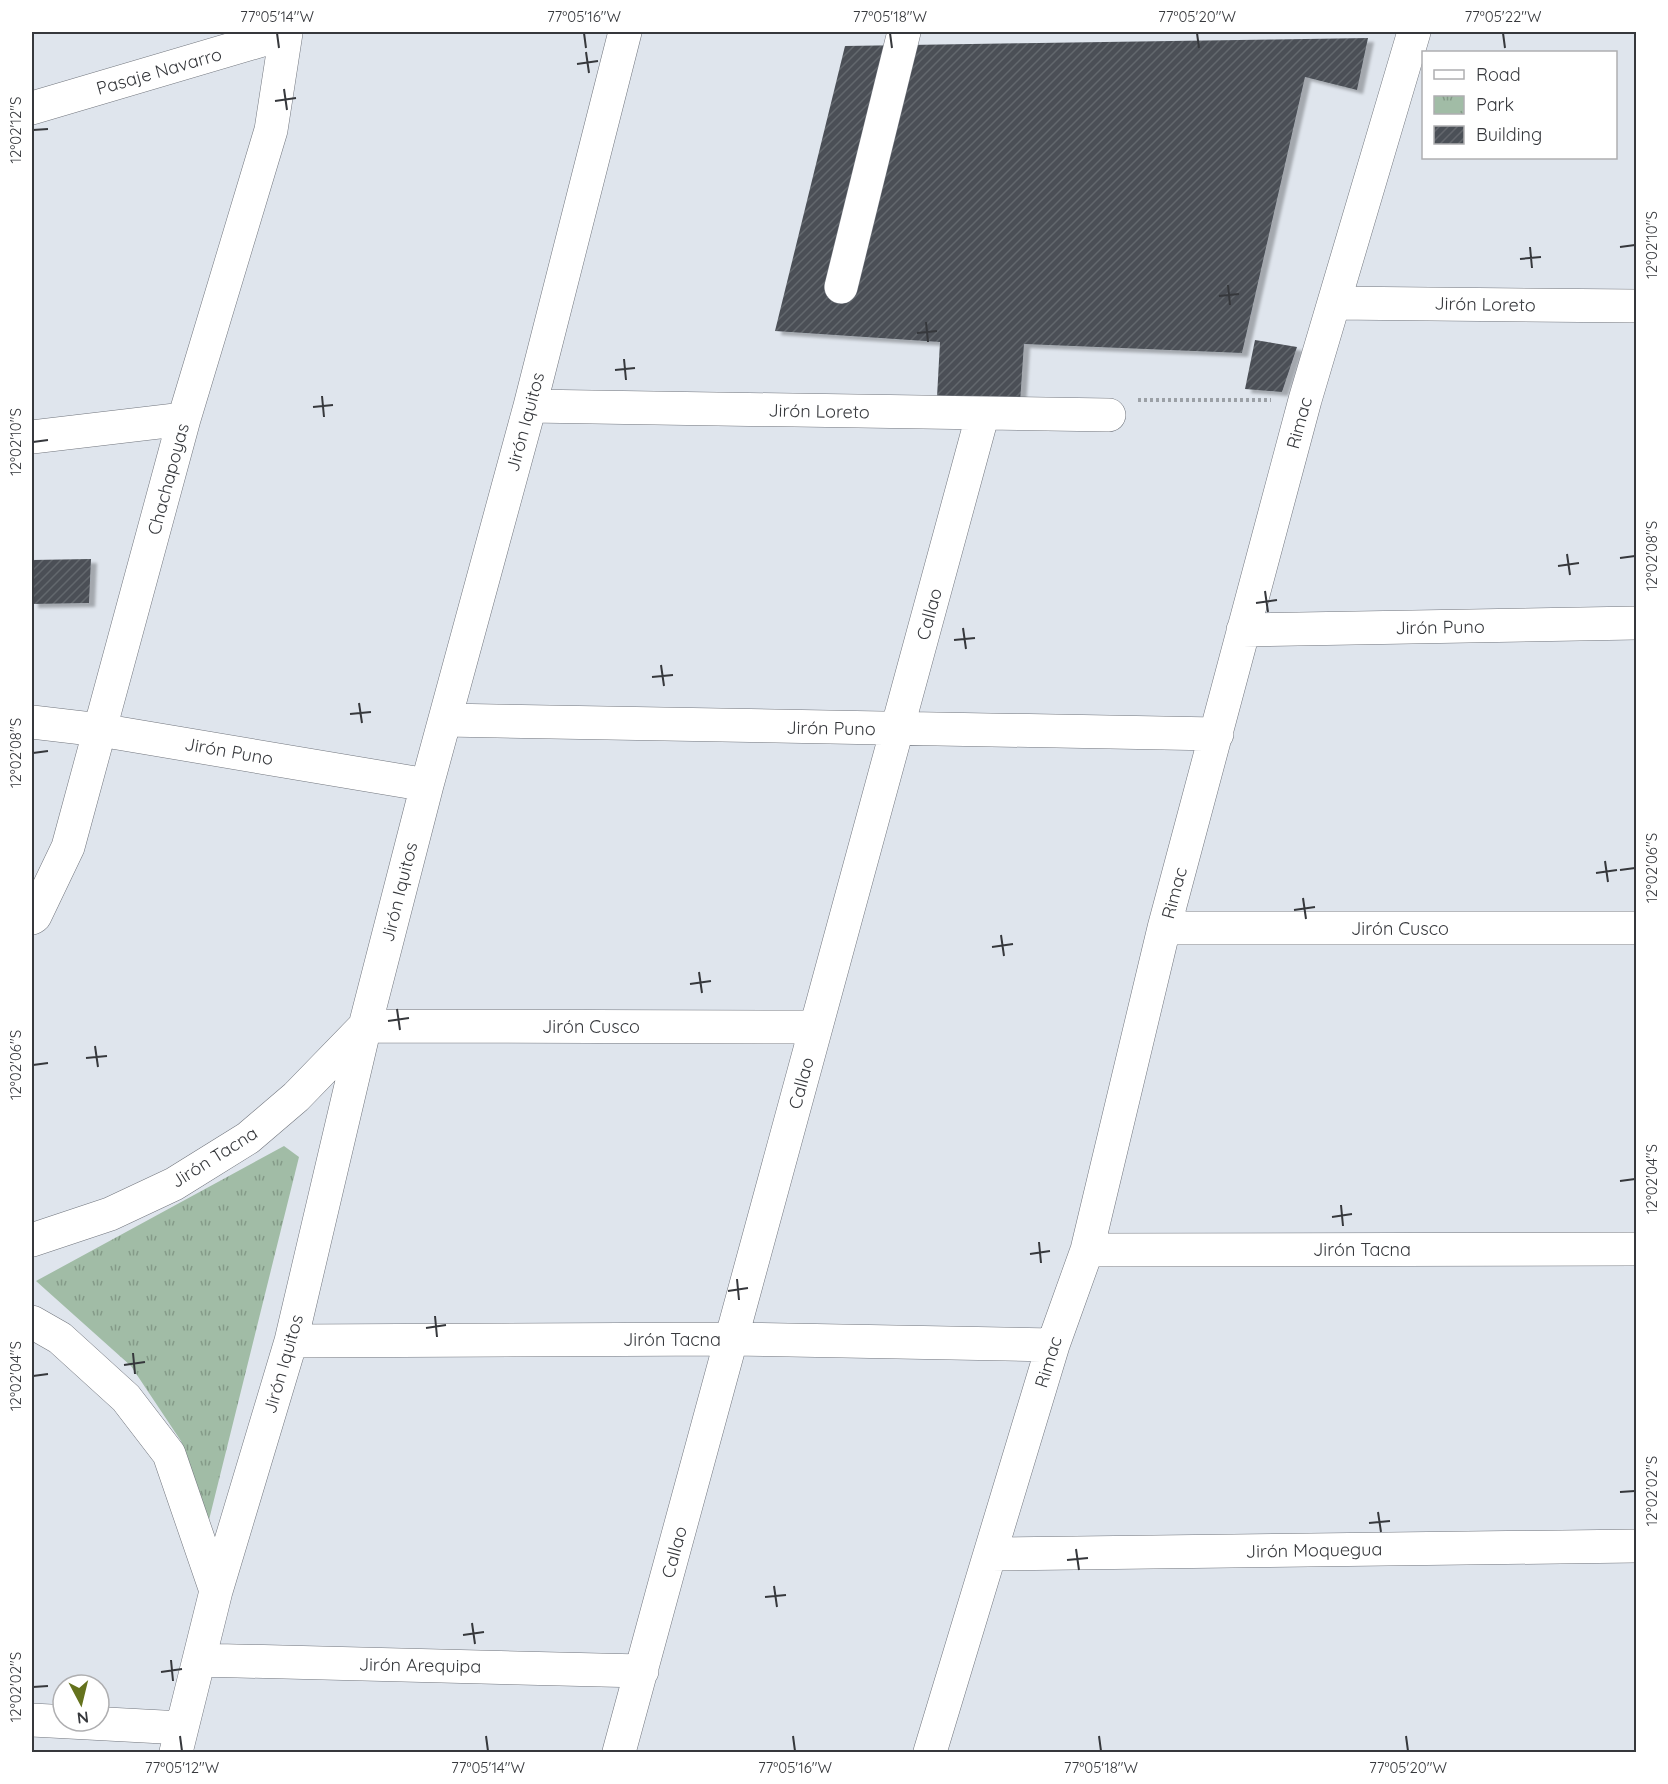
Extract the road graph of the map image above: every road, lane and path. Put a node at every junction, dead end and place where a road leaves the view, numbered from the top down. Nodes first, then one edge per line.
1 (287, 32) edge
2 (625, 32) edge
3 (904, 32) edge
4 (1414, 32) edge
5 (32, 108) edge
6 (841, 287) dead end
7 (1334, 303) junction
8 (1636, 306) edge
9 (1305, 400) junction
10 (530, 406) junction
11 (983, 413) junction
12 (1109, 415) joint
13 (184, 419) junction
14 (32, 437) edge
15 (1636, 623) edge
16 (1243, 630) junction
17 (445, 720) junction
18 (32, 722) edge
19 (897, 729) junction
20 (100, 730) junction
21 (1217, 734) junction
22 (427, 785) junction
23 (32, 918) edge
24 (1164, 928) junction
25 (1636, 928) edge
26 (365, 1026) junction
27 (816, 1027) junction
28 (32, 1240) edge
29 (1636, 1249) edge
30 (1087, 1250) junction
31 (32, 1322) edge
32 (732, 1339) junction
33 (291, 1341) junction
34 (1053, 1345) junction
35 (1636, 1546) edge
36 (991, 1554) junction
37 (216, 1591) junction
38 (199, 1660) junction
39 (642, 1671) junction
40 (32, 1720) edge
41 (179, 1740) edge
42 (619, 1752) edge
43 (930, 1752) edge

1 - 5 street, Pasaje Navarro
1 - 13 street, Chachapoyas
2 - 10 street, Jirón Iquitos
3 - 6 street
4 - 7 street, Rimac
7 - 8 street, Jirón Loreto
7 - 9 street, Rimac
9 - 12 path
9 - 16 street, Rimac
10 - 11 street, Jirón Loreto
10 - 17 street, Jirón Iquitos
11 - 12 street, Jirón Loreto
11 - 19 street, Callao
13 - 14 street
13 - 20 street, Chachapoyas
15 - 16 street, Jirón Puno
16 - 21 street, Rimac
17 - 19 street, Jirón Puno
17 - 22 street, Jirón Iquitos
18 - 20 street, Jirón Puno
19 - 21 street, Jirón Puno
19 - 27 street, Callao
20 - 22 street, Jirón Puno
20 - 23 street, Chachapoyas
21 - 24 street, Rimac
22 - 26 street, Jirón Iquitos
24 - 25 street, Jirón Cusco
24 - 30 street, Rimac
26 - 27 street, Jirón Cusco
26 - 28 street, Jirón Tacna
26 - 33 street, Jirón Iquitos
27 - 32 street, Callao
29 - 30 street, Jirón Tacna
30 - 34 street, Rimac
31 - 37 street
32 - 33 street, Jirón Tacna
32 - 34 street, Jirón Tacna
32 - 39 street, Callao
33 - 37 street, Jirón Iquitos
34 - 36 street, Rimac
35 - 36 street, Jirón Moquegua
36 - 43 street, Rimac
37 - 38 street, Jirón Iquitos
38 - 39 street, Jirón Arequipa
38 - 41 street, Jirón Iquitos
39 - 42 street, Callao
40 - 41 street

